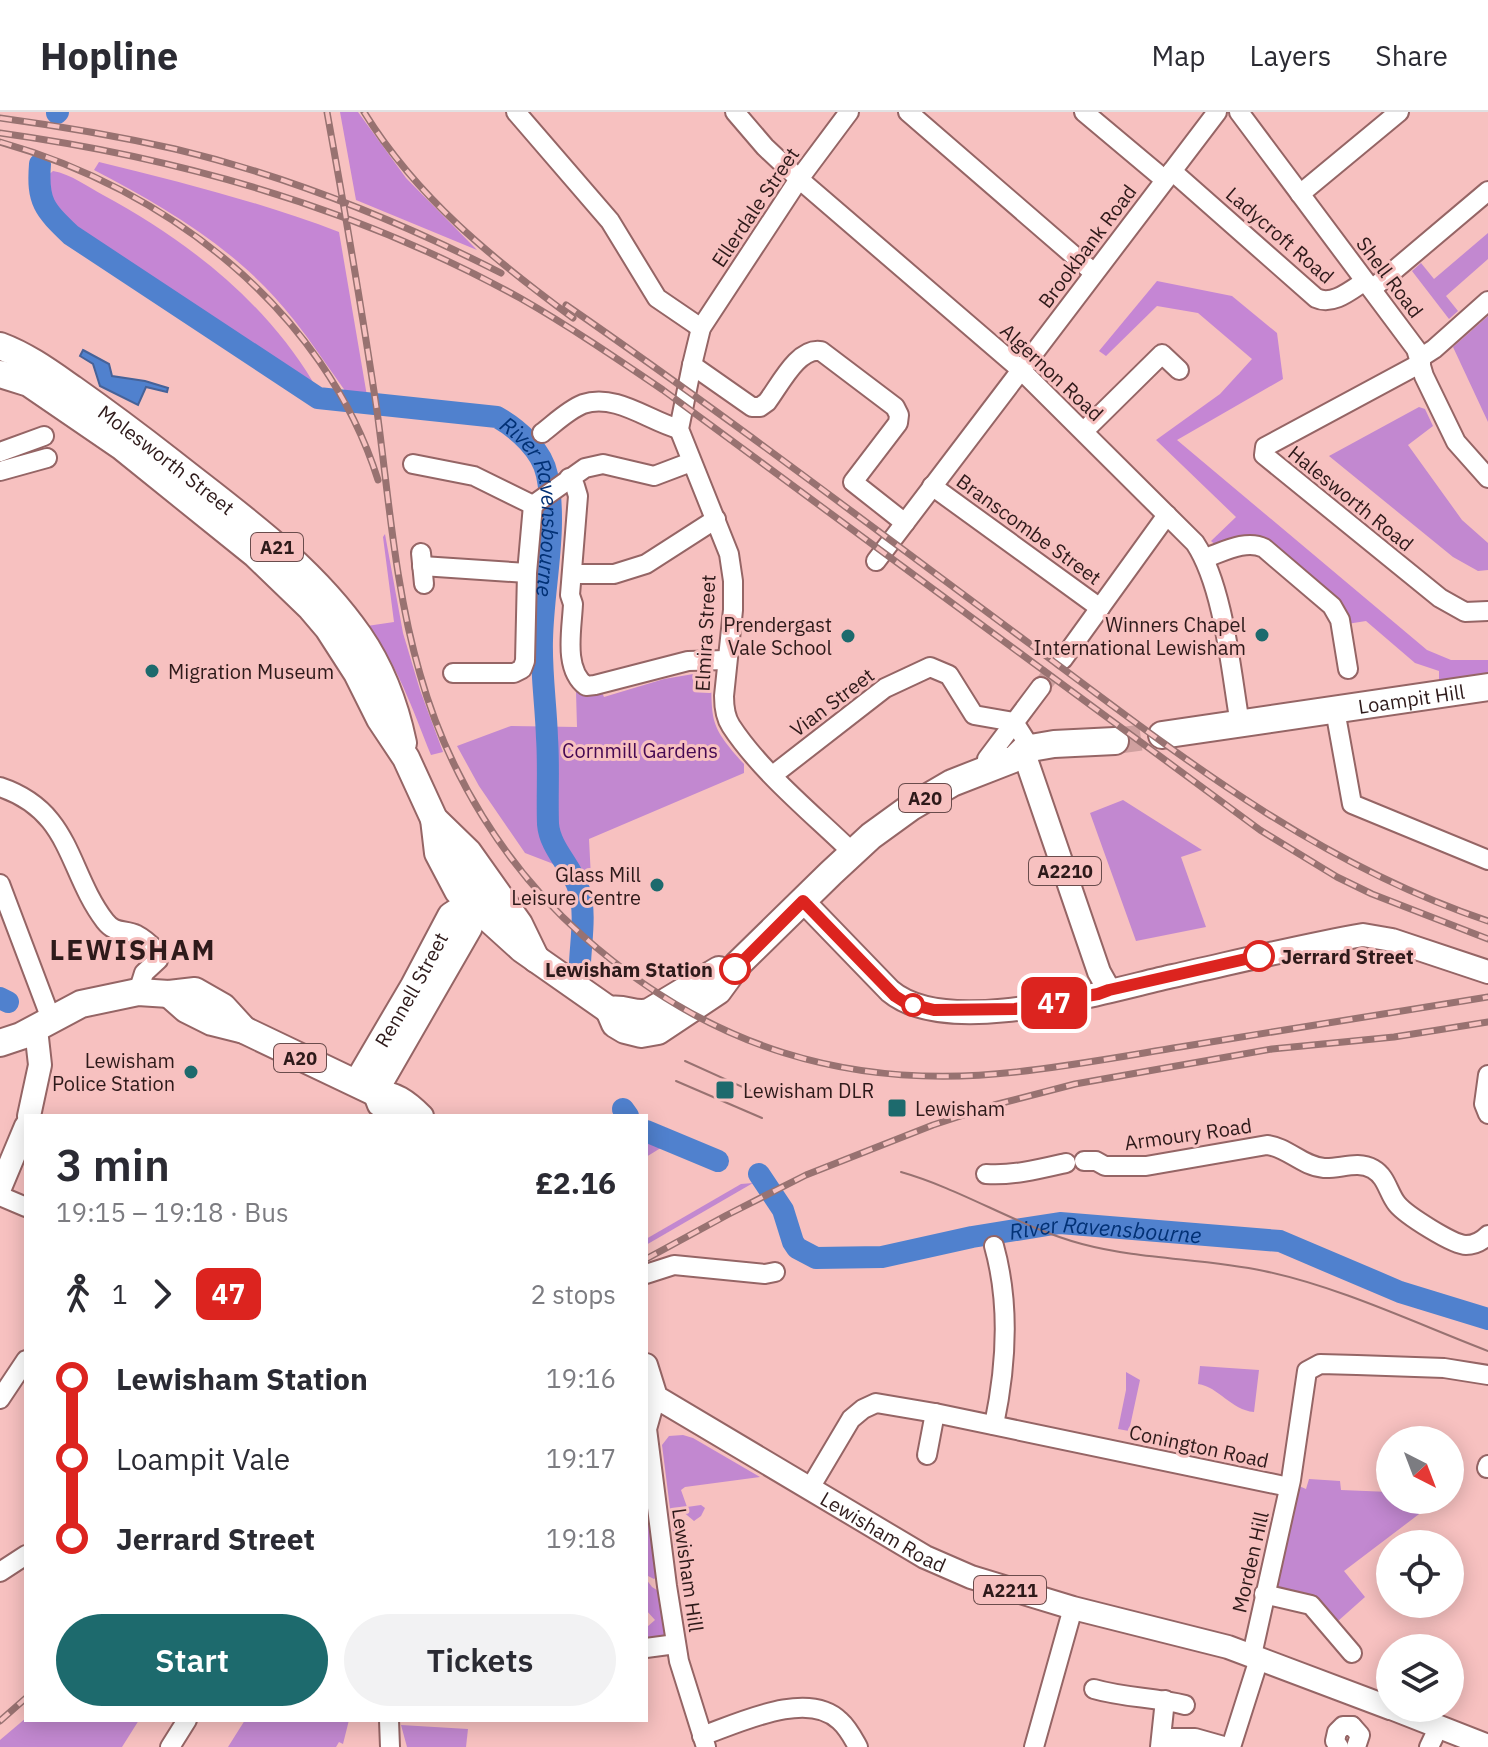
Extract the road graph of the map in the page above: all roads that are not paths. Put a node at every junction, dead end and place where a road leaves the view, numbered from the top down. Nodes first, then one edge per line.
1 (516, 112) edge
2 (735, 112) edge
3 (849, 112) edge
4 (908, 112) edge
5 (1084, 112) edge
6 (1217, 112) edge
7 (1239, 112) edge
8 (1399, 112) edge
9 (1168, 176) junction
10 (799, 179) junction
11 (1488, 191) edge
12 (1300, 194) junction
13 (1094, 273) junction
14 (1368, 285) junction
15 (1488, 301) edge
16 (701, 328) junction
17 (0, 346) edge
18 (1420, 360) junction
19 (692, 365) junction
20 (1021, 370) junction
21 (1179, 370) dead end
22 (0, 374) edge
23 (679, 429) junction
24 (1084, 431) junction
25 (542, 433) dead end
26 (0, 452) edge
27 (691, 462) junction
28 (412, 464) dead end
29 (0, 471) edge
30 (569, 478) junction
31 (1488, 478) edge
32 (932, 486) junction
33 (541, 499) junction
34 (1167, 515) junction
35 (716, 519) junction
36 (905, 523) junction
37 (1205, 558) junction
38 (876, 561) dead end
39 (422, 568) dead end
40 (527, 573) junction
41 (572, 574) junction
42 (1100, 608) junction
43 (1488, 611) edge
44 (1063, 659) tunnel mouth
45 (727, 660) junction
46 (1348, 669) dead end
47 (453, 673) dead end
48 (1041, 687) tunnel mouth
49 (1488, 687) edge
50 (1335, 710) junction
51 (1014, 722) junction
52 (1240, 724) junction
53 (1162, 735) tunnel mouth
54 (1103, 743) tunnel mouth
55 (1024, 755) junction
56 (406, 758) junction
57 (987, 759) dead end
58 (773, 775) junction
59 (0, 787) edge
60 (443, 827) junction
61 (853, 853) junction
62 (1488, 860) edge
63 (0, 884) edge
64 (803, 901) junction
65 (471, 903) junction
66 (518, 938) junction
67 (459, 947) junction
68 (1488, 972) edge
69 (1100, 985) junction
70 (138, 992) junction
71 (44, 1024) junction
72 (0, 1043) edge
73 (1488, 1075) edge
74 (365, 1088) junction
75 (30, 1114) edge
76 (397, 1114) edge
77 (420, 1114) edge
78 (1488, 1114) edge
79 (24, 1131) edge
80 (986, 1174) dead end
81 (0, 1188) edge
82 (0, 1196) edge
83 (24, 1206) edge
84 (1488, 1235) edge
85 (994, 1246) dead end
86 (775, 1272) dead end
87 (648, 1273) edge
88 (24, 1363) edge
89 (648, 1371) edge
90 (1488, 1375) edge
91 (656, 1397) junction
92 (0, 1399) edge
93 (935, 1413) junction
94 (648, 1425) edge
95 (994, 1425) junction
96 (648, 1443) edge
97 (927, 1455) dead end
98 (1289, 1487) junction
99 (810, 1488) junction
100 (24, 1556) edge
101 (0, 1572) edge
102 (1264, 1594) junction
103 (1073, 1608) junction
104 (676, 1644) junction
105 (648, 1648) edge
106 (1256, 1653) junction
107 (1352, 1653) dead end
108 (1094, 1689) dead end
109 (1361, 1698) junction
110 (1165, 1700) junction
111 (1376, 1703) edge
112 (1185, 1705) dead end
113 (186, 1722) edge
114 (389, 1722) edge
115 (1428, 1722) edge
116 (1352, 1726) junction
117 (1439, 1726) junction
118 (704, 1742) edge
119 (1161, 1742) edge
120 (1487, 1742) edge
121 (170, 1747) edge
122 (390, 1747) edge
123 (858, 1747) edge
124 (1034, 1747) edge
125 (1229, 1747) edge
126 (1339, 1747) edge
127 (1356, 1747) edge
128 (1429, 1747) edge

1 - 16 street
2 - 10 street, Algernon Road
3 - 10 street, Ellerdale Street
4 - 13 street
5 - 9 street, Ladycroft Road
6 - 9 street, Brookbank Road
7 - 12 street, Shell Road
8 - 12 street
9 - 13 street, Brookbank Road
9 - 14 street, Ladycroft Road
10 - 16 street, Ellerdale Street
10 - 20 street, Algernon Road
11 - 14 street, Ladycroft Road
12 - 14 street, Shell Road
13 - 20 street, Brookbank Road
14 - 18 street, Shell Road
15 - 18 street
16 - 19 street
17 - 56 highway, Molesworth Street / A21
18 - 31 street, Shell Road
18 - 43 street, Halesworth Road
19 - 23 street
19 - 36 street
20 - 24 street, Algernon Road
20 - 32 street, Brookbank Road
21 - 24 street
22 - 56 highway, Molesworth Street / A21
23 - 25 street
23 - 27 street, Elmira Street
24 - 34 street, Algernon Road
26 - 29 street
27 - 30 street
27 - 35 street, Elmira Street
28 - 33 street
30 - 33 street
30 - 41 street
32 - 36 street, Brookbank Road
32 - 42 street, Branscombe Street
33 - 40 street
34 - 37 street, Algernon Road
34 - 42 street
35 - 41 street
35 - 45 street, Elmira Street
36 - 38 street, Brookbank Road
37 - 46 street
37 - 52 street, Algernon Road
39 - 40 street
40 - 47 street
41 - 45 street
42 - 44 street
45 - 58 street, Elmira Street
48 - 51 street
49 - 50 highway, Loampit Hill
50 - 52 highway, Loampit Hill
50 - 62 street
51 - 55 street
51 - 57 street
51 - 58 street, Vian Street
52 - 53 highway, Loampit Hill
54 - 55 highway, A20
55 - 61 highway, A20
55 - 69 main road, A2210
56 - 60 highway, Molesworth Street / A21
58 - 61 street, Elmira Street
59 - 70 street
60 - 65 highway, Molesworth Street / A21
60 - 66 highway, Molesworth Street / A21
61 - 64 highway, A20
63 - 71 street
64 - 66 highway, Rennell Street / A20
64 - 69 main road
65 - 66 highway
65 - 67 highway, Rennell Street / A21
65 - 74 highway, Rennell Street
66 - 67 highway, Rennell Street / A20
67 - 74 highway, Rennell Street
68 - 69 main road
70 - 71 highway, A20
70 - 74 highway, A20
71 - 72 highway, A20
71 - 75 main road
73 - 78 street
74 - 76 main road
74 - 77 main road
79 - 81 main road
80 - 84 street, Armoury Road
82 - 83 street
85 - 95 street
86 - 87 street
88 - 92 street
89 - 91 main road
90 - 98 street, Conington Road
91 - 94 street, Lewisham Hill
91 - 99 main road, Lewisham Road / A2211
93 - 95 street, Conington Road
93 - 97 street
93 - 99 street, Conington Road
95 - 98 street, Conington Road
96 - 104 street, Lewisham Hill
98 - 102 street, Morden Hill
99 - 103 main road, Lewisham Road / A2211
100 - 101 street
102 - 106 street, Morden Hill
102 - 107 street
103 - 106 main road, Lewisham Road / A2211
103 - 124 street
104 - 105 street
104 - 118 street, Lewisham Hill
106 - 109 main road, Lewisham Road / A2211
106 - 125 street, Morden Hill
108 - 110 street
109 - 111 main road, Lewisham Road / A2211
109 - 116 street
110 - 112 street
110 - 119 street
113 - 121 street
114 - 122 street
115 - 117 main road, Lewisham Road / A2211
116 - 126 street
116 - 127 street
117 - 120 main road, Lewisham Road / A2211
117 - 128 street
118 - 123 street
119 - 125 street

